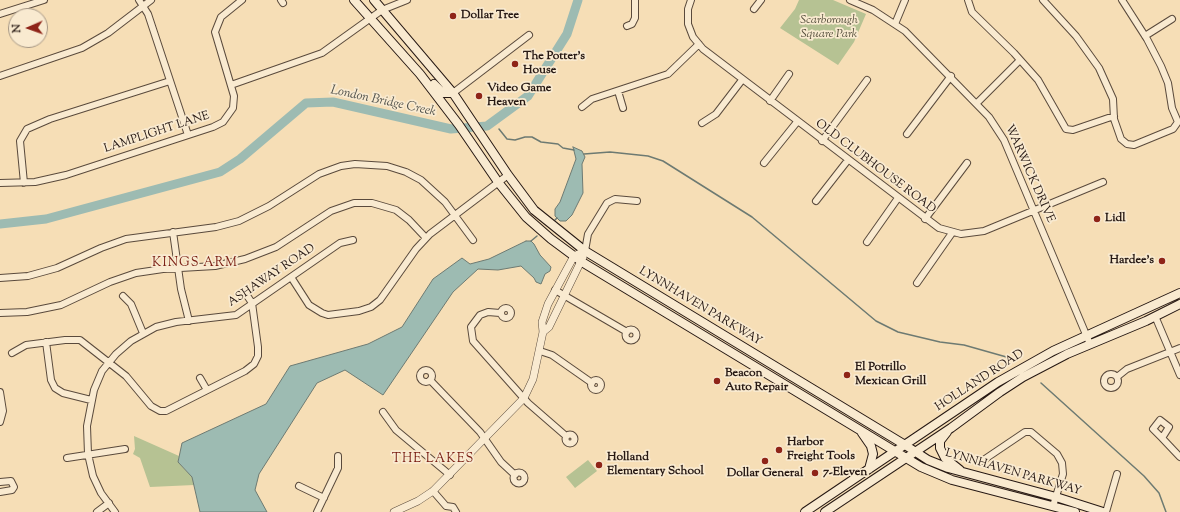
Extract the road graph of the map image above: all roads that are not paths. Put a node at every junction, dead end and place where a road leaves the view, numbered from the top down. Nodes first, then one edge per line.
1 (44, 0) edge
2 (139, 0) edge
3 (152, 0) edge
4 (242, 0) edge
5 (354, 0) edge
6 (374, 0) edge
7 (407, 0) edge
8 (636, 0) edge
9 (691, 0) edge
10 (761, 0) edge
11 (850, 0) edge
12 (905, 0) edge
13 (968, 0) edge
14 (1043, 0) edge
15 (1122, 0) edge
16 (144, 6) junction
17 (754, 9) dead end
18 (382, 10) junction
19 (0, 14) edge
20 (370, 19) junction
21 (1172, 19) dead end
22 (895, 24) junction
23 (627, 26) dead end
24 (529, 35) dead end
25 (1145, 36) junction
26 (699, 44) junction
27 (1020, 60) junction
28 (413, 65) junction
29 (789, 74) dead end
30 (0, 76) edge
31 (951, 76) junction
32 (742, 80) junction
33 (867, 80) dead end
34 (170, 81) junction
35 (231, 85) junction
36 (618, 91) junction
37 (453, 93) junction
38 (770, 101) junction
39 (977, 103) junction
40 (582, 107) dead end
41 (623, 108) dead end
42 (1114, 116) junction
43 (797, 122) junction
44 (702, 124) dead end
45 (907, 134) dead end
46 (188, 135) junction
47 (822, 141) junction
48 (848, 160) junction
49 (764, 163) dead end
50 (967, 163) dead end
51 (508, 176) junction
52 (498, 182) junction
53 (1103, 182) dead end
54 (0, 183) edge
55 (24, 183) junction
56 (898, 198) junction
57 (637, 201) dead end
58 (816, 201) dead end
59 (1033, 211) junction
60 (456, 215) junction
61 (925, 219) junction
62 (173, 232) junction
63 (952, 233) junction
64 (426, 238) junction
65 (353, 240) dead end
66 (473, 240) dead end
67 (867, 242) dead end
68 (585, 251) junction
69 (574, 256) junction
70 (582, 262) junction
71 (178, 269) junction
72 (291, 277) junction
73 (0, 278) edge
74 (917, 283) dead end
75 (556, 290) junction
76 (1180, 293) edge
77 (246, 294) dead end
78 (563, 295) junction
79 (123, 296) dead end
80 (252, 303) junction
81 (1159, 304) junction
82 (1180, 304) edge
83 (0, 313) edge
84 (500, 313) dead end
85 (1155, 316) junction
86 (189, 321) junction
87 (543, 332) junction
88 (627, 332) dead end
89 (143, 333) junction
90 (1087, 336) junction
91 (46, 342) junction
92 (1090, 344) junction
93 (1180, 348) edge
94 (540, 351) junction
95 (12, 353) dead end
96 (1169, 353) junction
97 (109, 362) junction
98 (1180, 375) edge
99 (1117, 377) dead end
100 (200, 378) dead end
101 (430, 380) dead end
102 (592, 383) dead end
103 (207, 390) junction
104 (0, 392) edge
105 (524, 398) junction
106 (91, 400) junction
107 (383, 412) dead end
108 (0, 422) edge
109 (951, 428) junction
110 (861, 431) junction
111 (566, 436) dead end
112 (1162, 438) dead end
113 (485, 439) junction
114 (905, 445) junction
115 (125, 449) dead end
116 (895, 452) junction
117 (915, 452) junction
118 (88, 454) junction
119 (338, 456) dead end
120 (1180, 457) edge
121 (67, 458) dead end
122 (906, 458) junction
123 (982, 461) dead end
124 (869, 469) junction
125 (964, 473) junction
126 (450, 474) junction
127 (1117, 474) dead end
128 (514, 475) dead end
129 (0, 482) edge
130 (299, 486) dead end
131 (433, 491) junction
132 (0, 492) edge
133 (1056, 496) junction
134 (324, 498) junction
135 (108, 503) junction
136 (1053, 506) junction
137 (444, 509) edge
138 (97, 512) edge
139 (115, 512) edge
140 (318, 512) edge
141 (394, 512) edge
142 (456, 512) edge
143 (804, 512) edge
144 (825, 512) edge
145 (1075, 512) edge
146 (1105, 512) edge

1 - 19 street
2 - 16 street
3 - 16 street
4 - 35 street, LAMPLIGHT LANE
5 - 20 main road, LYNNHAVEN PARKWAY
6 - 18 main road, LYNNHAVEN PARKWAY
7 - 18 street
8 - 23 street
9 - 26 street, OLD CLUBHOUSE ROAD
10 - 17 street
11 - 22 street, WARWICK DRIVE
12 - 22 street
13 - 27 street
14 - 42 street
15 - 25 street
16 - 30 street
16 - 34 street
18 - 20 street
18 - 37 main road, LYNNHAVEN PARKWAY
20 - 28 main road, LYNNHAVEN PARKWAY
20 - 35 street
21 - 25 street
22 - 31 street, WARWICK DRIVE
24 - 37 street
25 - 42 street
26 - 32 street, OLD CLUBHOUSE ROAD
26 - 36 street
27 - 39 street
27 - 42 street
28 - 37 main road
28 - 52 main road, LYNNHAVEN PARKWAY
29 - 38 street
31 - 39 street, WARWICK DRIVE
31 - 45 street
32 - 38 street, OLD CLUBHOUSE ROAD
32 - 44 street
33 - 47 street
34 - 46 street
34 - 55 street
35 - 46 street, LAMPLIGHT LANE
36 - 40 street
36 - 41 street
37 - 51 main road, LYNNHAVEN PARKWAY
38 - 43 street, OLD CLUBHOUSE ROAD
39 - 59 street, WARWICK DRIVE
43 - 47 street, OLD CLUBHOUSE ROAD
43 - 49 street
46 - 55 street, LAMPLIGHT LANE
47 - 48 street, OLD CLUBHOUSE ROAD
48 - 56 street, OLD CLUBHOUSE ROAD
48 - 58 street
50 - 61 street
51 - 52 street
51 - 68 main road, LYNNHAVEN PARKWAY
52 - 60 street
52 - 69 main road, LYNNHAVEN PARKWAY
53 - 59 street, OLD CLUBHOUSE ROAD
54 - 55 street, LAMPLIGHT LANE
56 - 61 street, OLD CLUBHOUSE ROAD
56 - 67 street
57 - 68 street
59 - 63 street, OLD CLUBHOUSE ROAD
59 - 90 street, WARWICK DRIVE
60 - 62 street
60 - 64 street
60 - 66 street
61 - 63 street, OLD CLUBHOUSE ROAD
62 - 71 street
62 - 73 street
63 - 74 street
64 - 71 street
64 - 72 street
65 - 72 street, ASHAWAY ROAD
68 - 69 street
68 - 70 street
68 - 114 main road, LYNNHAVEN PARKWAY
69 - 70 main road, LYNNHAVEN PARKWAY
69 - 75 street
70 - 78 street
70 - 110 main road, LYNNHAVEN PARKWAY
71 - 83 street
71 - 86 street
72 - 80 street, ASHAWAY ROAD
75 - 78 street
75 - 87 street
76 - 81 main road, HOLLAND ROAD
77 - 80 street
78 - 87 street
78 - 88 street
79 - 89 street
80 - 86 street, ASHAWAY ROAD
80 - 103 street
81 - 85 main road
81 - 90 main road, HOLLAND ROAD
82 - 85 main road, HOLLAND ROAD
84 - 105 street
85 - 92 main road, HOLLAND ROAD
85 - 96 street
86 - 89 street, ASHAWAY ROAD
87 - 94 street
89 - 97 street, ASHAWAY ROAD
90 - 92 street, WARWICK DRIVE
90 - 114 main road, HOLLAND ROAD
91 - 95 street
91 - 97 street
91 - 106 street
92 - 109 main road, HOLLAND ROAD
93 - 96 street
94 - 102 street
94 - 105 street
96 - 98 street
96 - 99 street
97 - 103 street
97 - 106 street, ASHAWAY ROAD
100 - 103 street
101 - 113 street
104 - 108 street
105 - 111 street
105 - 113 street
106 - 118 street, ASHAWAY ROAD
107 - 126 street
109 - 117 main road, HOLLAND ROAD
109 - 125 main road
110 - 116 main road, LYNNHAVEN PARKWAY
110 - 124 main road
112 - 120 street
113 - 126 street
113 - 128 street
114 - 116 main road, HOLLAND ROAD
114 - 117 main road, LYNNHAVEN PARKWAY
115 - 118 street
116 - 122 main road, LYNNHAVEN PARKWAY
116 - 124 main road, HOLLAND ROAD
117 - 122 main road, HOLLAND ROAD
117 - 125 main road, LYNNHAVEN PARKWAY
118 - 121 street
118 - 135 street, ASHAWAY ROAD
119 - 134 street
122 - 136 main road, LYNNHAVEN PARKWAY
122 - 144 main road, HOLLAND ROAD
123 - 133 street
124 - 143 main road, HOLLAND ROAD
125 - 133 main road, LYNNHAVEN PARKWAY
126 - 131 street
127 - 146 street
129 - 132 street
130 - 134 street
131 - 137 street
131 - 141 street
133 - 136 street
133 - 146 main road, LYNNHAVEN PARKWAY
134 - 140 street
135 - 138 street
135 - 139 street, ASHAWAY ROAD
136 - 145 main road, LYNNHAVEN PARKWAY
137 - 142 street

